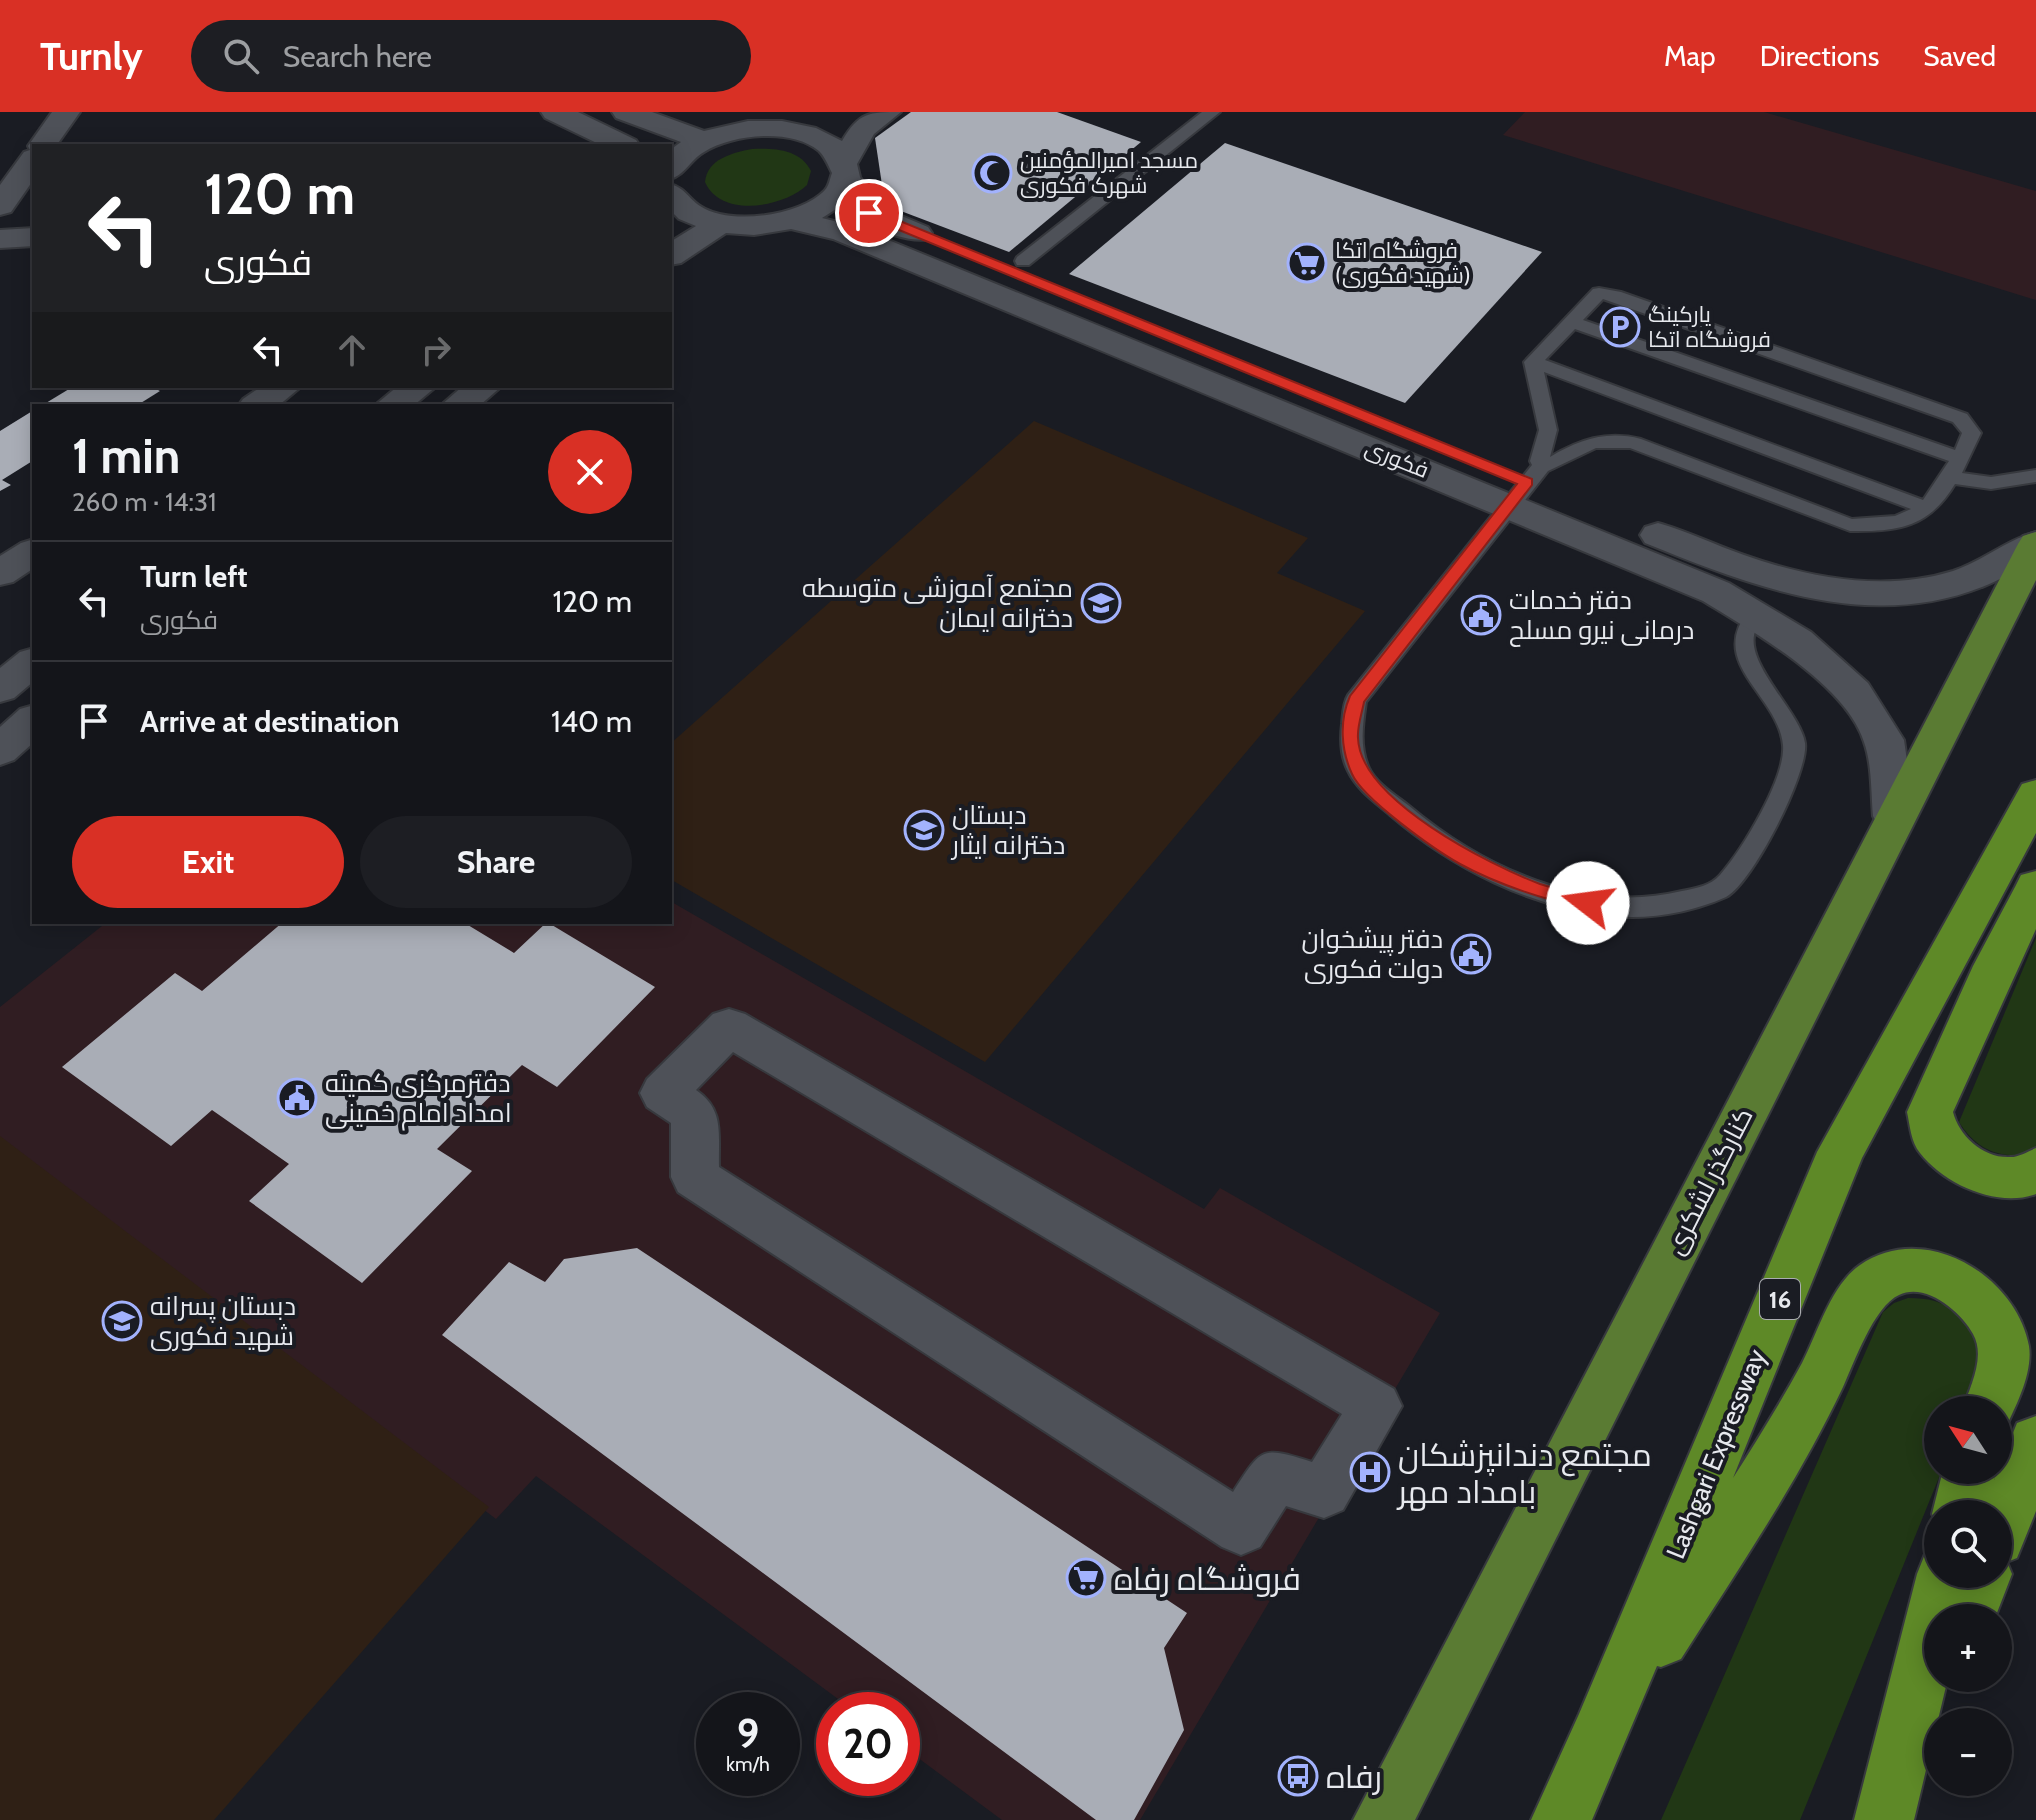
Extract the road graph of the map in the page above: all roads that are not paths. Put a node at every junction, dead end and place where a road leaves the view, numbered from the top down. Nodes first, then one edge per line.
1 (66, 112) edge
2 (555, 112) edge
3 (626, 112) edge
4 (811, 112) edge
5 (887, 112) edge
6 (1212, 112) edge
7 (771, 129) junction
8 (705, 141) junction
9 (43, 144) edge
10 (622, 144) edge
11 (32, 161) edge
12 (846, 170) junction
13 (672, 179) edge
14 (672, 184) edge
15 (0, 206) edge
16 (792, 220) junction
17 (721, 223) junction
18 (32, 237) edge
19 (0, 239) edge
20 (672, 255) edge
21 (1023, 261) dead end
22 (1570, 321) junction
23 (1533, 362) junction
24 (282, 388) edge
25 (417, 388) edge
26 (482, 388) edge
27 (258, 404) edge
28 (394, 404) edge
29 (460, 404) edge
30 (1960, 458) junction
31 (2036, 476) edge
32 (1949, 477) junction
33 (1526, 484) junction
34 (1928, 509) junction
35 (2036, 544) edge
36 (32, 552) edge
37 (0, 573) edge
38 (1757, 614) junction
39 (32, 663) edge
40 (0, 688) edge
41 (32, 721) edge
42 (0, 750) edge
43 (2036, 795) edge
44 (1894, 816) junction
45 (2036, 887) edge
46 (2036, 1169) edge
47 (1992, 1396) edge
48 (2036, 1441) edge
49 (2012, 1503) edge
50 (1241, 1528) joint
51 (1942, 1588) edge
52 (1938, 1692) edge
53 (1600, 1735) junction
54 (1383, 1820) edge
55 (1561, 1820) edge
56 (1887, 1820) edge

1 - 9 street
2 - 10 street
3 - 8 street
4 - 7 street
5 - 12 street
6 - 21 lane
7 - 8 street
7 - 12 street
8 - 13 street
11 - 15 street
12 - 16 street
12 - 33 street, فکوری
14 - 17 street
16 - 17 street
16 - 33 street, فکوری
17 - 20 street
18 - 19 street
22 - 23 lane
22 - 30 lane
22 - 30 lane
23 - 33 lane
23 - 34 lane
24 - 27 street
25 - 28 street
26 - 29 street
30 - 32 lane
31 - 32 lane
32 - 34 lane
33 - 34 lane
33 - 35 street, فکوری
33 - 38 street, فکوری
33 - 38 lane
35 - 44 main road, کنارگذر لشکری
36 - 37 street
38 - 44 street, فکوری
39 - 40 street
41 - 42 street
43 - 53 highway, Lashgari Expressway / 16
44 - 54 main road, کنارگذر لشکری
45 - 46 highway
47 - 53 highway
48 - 49 highway
50 - 50 street
51 - 56 highway
52 - 56 highway
53 - 55 highway, Lashgari Expressway / 16

